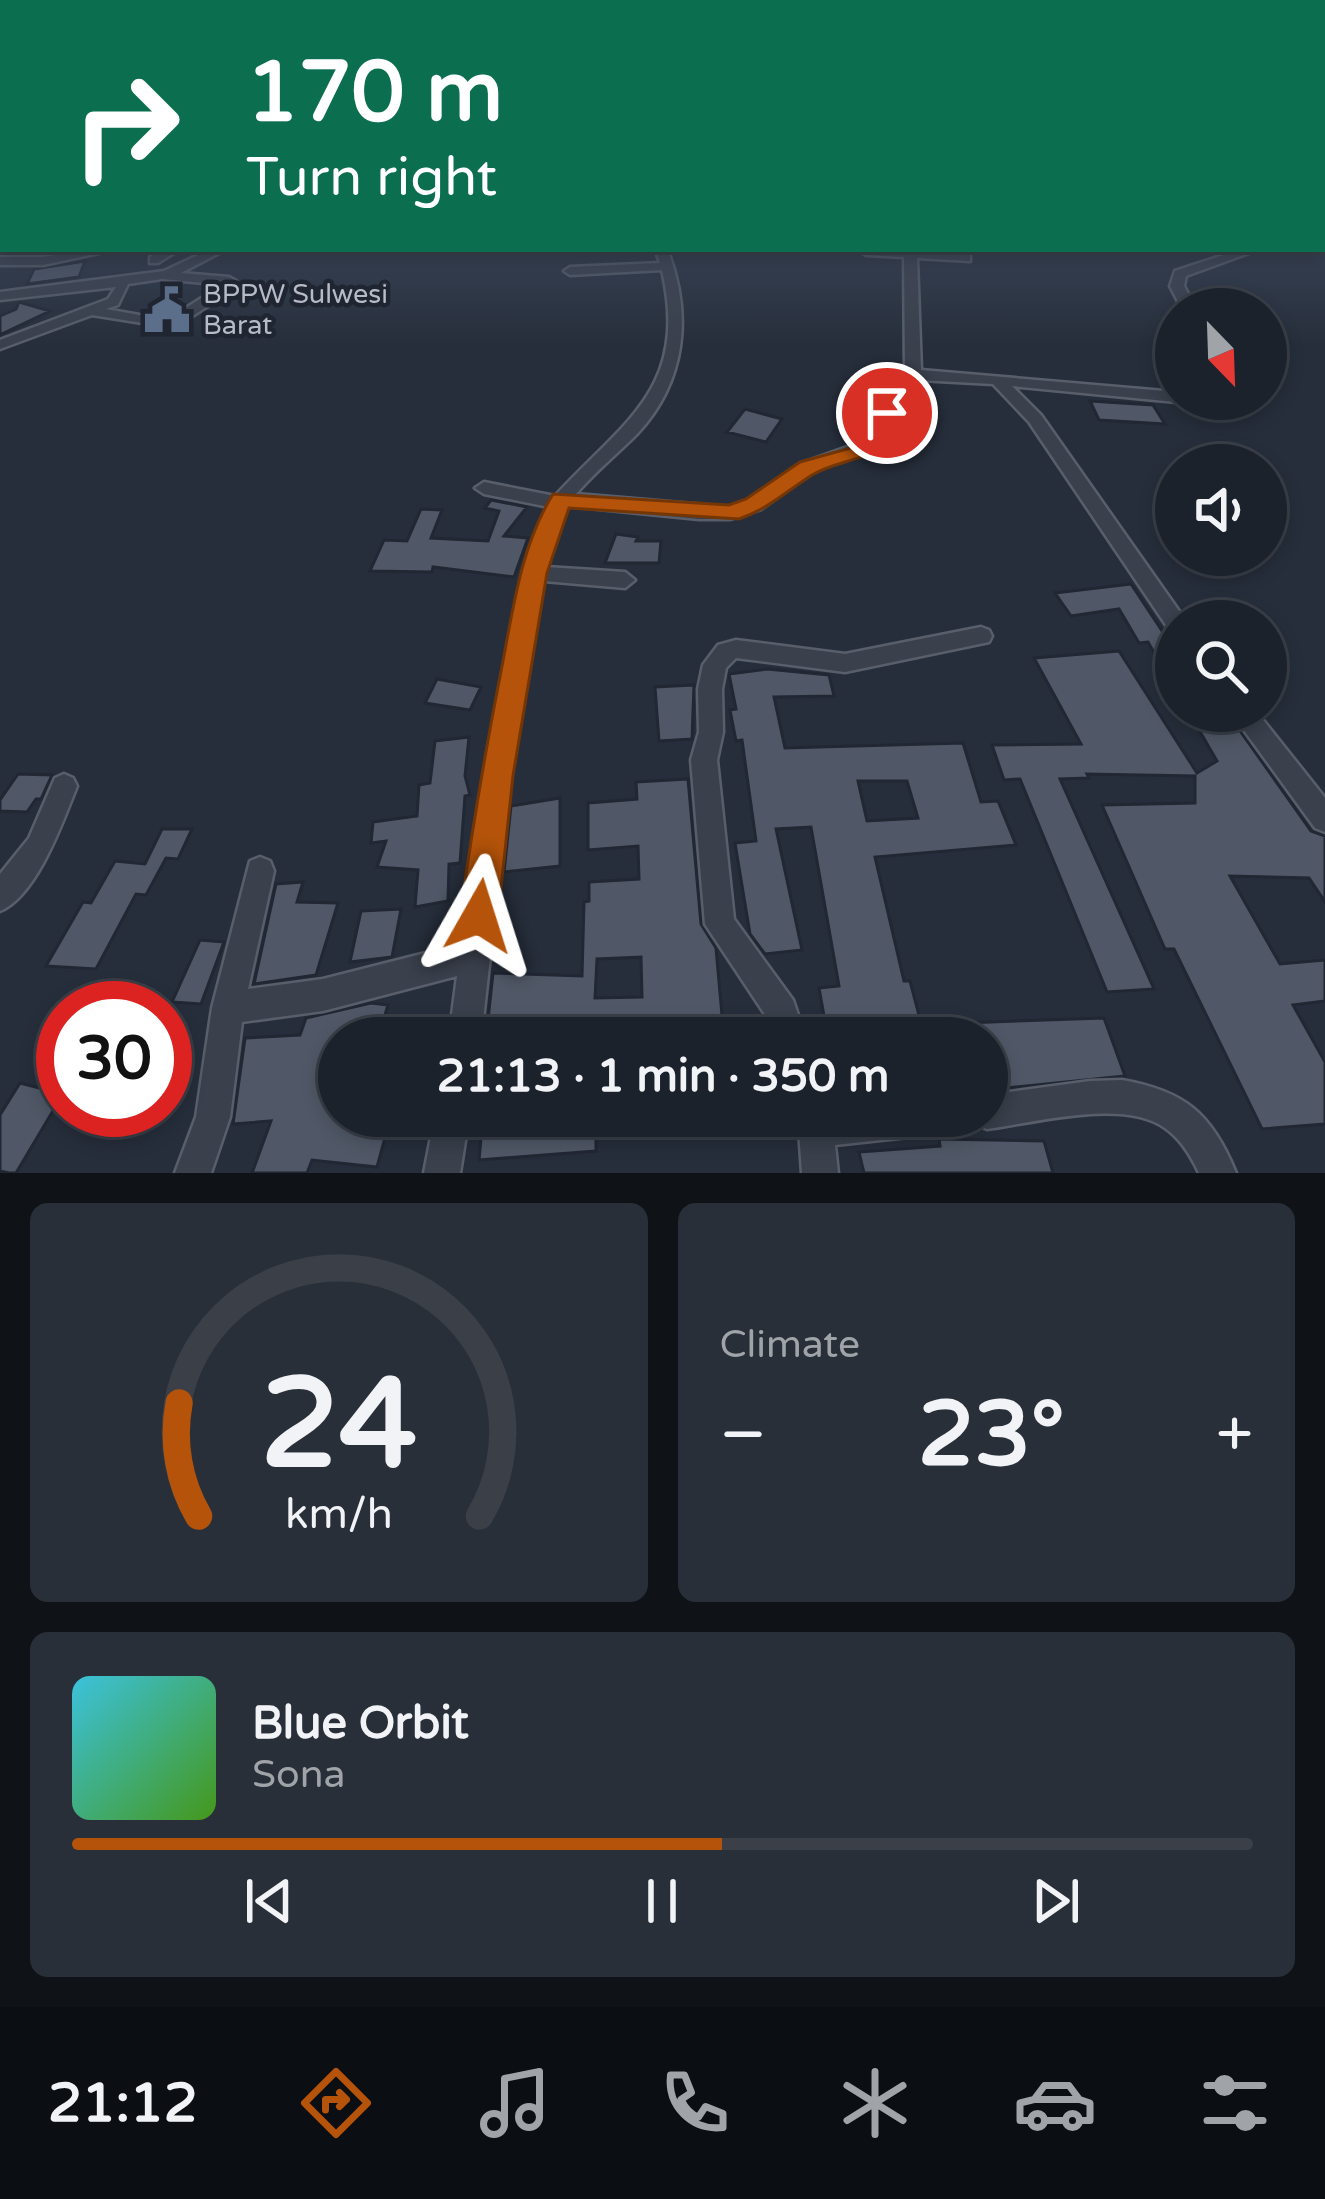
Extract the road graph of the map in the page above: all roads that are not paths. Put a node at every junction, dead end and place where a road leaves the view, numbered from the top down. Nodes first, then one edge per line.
1 (98, 252) edge
2 (168, 252) edge
3 (174, 252) edge
4 (214, 252) edge
5 (662, 252) edge
6 (910, 252) edge
7 (1245, 252) edge
8 (88, 254) junction
9 (966, 258) dead end
10 (154, 260) junction
11 (0, 261) edge
12 (192, 262) junction
13 (668, 266) junction
14 (570, 271) dead end
15 (163, 275) junction
16 (116, 281) junction
17 (94, 282) junction
18 (1178, 288) edge
19 (0, 300) edge
20 (20, 301) dead end
21 (113, 302) junction
22 (93, 311) junction
23 (0, 345) edge
24 (913, 374) junction
25 (999, 382) junction
26 (1155, 395) edge
27 (484, 488) dead end
28 (561, 501) junction
29 (533, 573) junction
30 (625, 580) dead end
31 (1161, 600) edge
32 (981, 636) dead end
33 (1258, 732) edge
34 (64, 787) dead end
35 (1325, 819) edge
36 (260, 871) dead end
37 (0, 897) edge
38 (475, 956) junction
39 (228, 1008) junction
40 (468, 1017) edge
41 (784, 1017) edge
42 (1008, 1110) edge
43 (448, 1137) edge
44 (816, 1137) edge
45 (193, 1173) edge
46 (442, 1173) edge
47 (820, 1173) edge
48 (1218, 1173) edge

1 - 8 street
2 - 10 street
3 - 12 street
4 - 12 street
5 - 13 street
6 - 9 street
6 - 24 street
7 - 18 street
8 - 11 street
8 - 17 street
10 - 15 street
10 - 17 street
12 - 15 street
13 - 14 street
13 - 28 street
15 - 16 street
15 - 21 street
15 - 22 street
16 - 17 street
16 - 21 street
17 - 19 street
19 - 20 street
21 - 22 street
22 - 23 street
24 - 25 street
24 - 28 street
25 - 26 street
25 - 31 street
27 - 28 street
28 - 29 street
29 - 30 street
29 - 38 street
32 - 41 street
33 - 35 street
34 - 37 street
36 - 39 street
38 - 39 street
38 - 40 street
39 - 45 street
42 - 48 street
43 - 46 street
44 - 47 street

